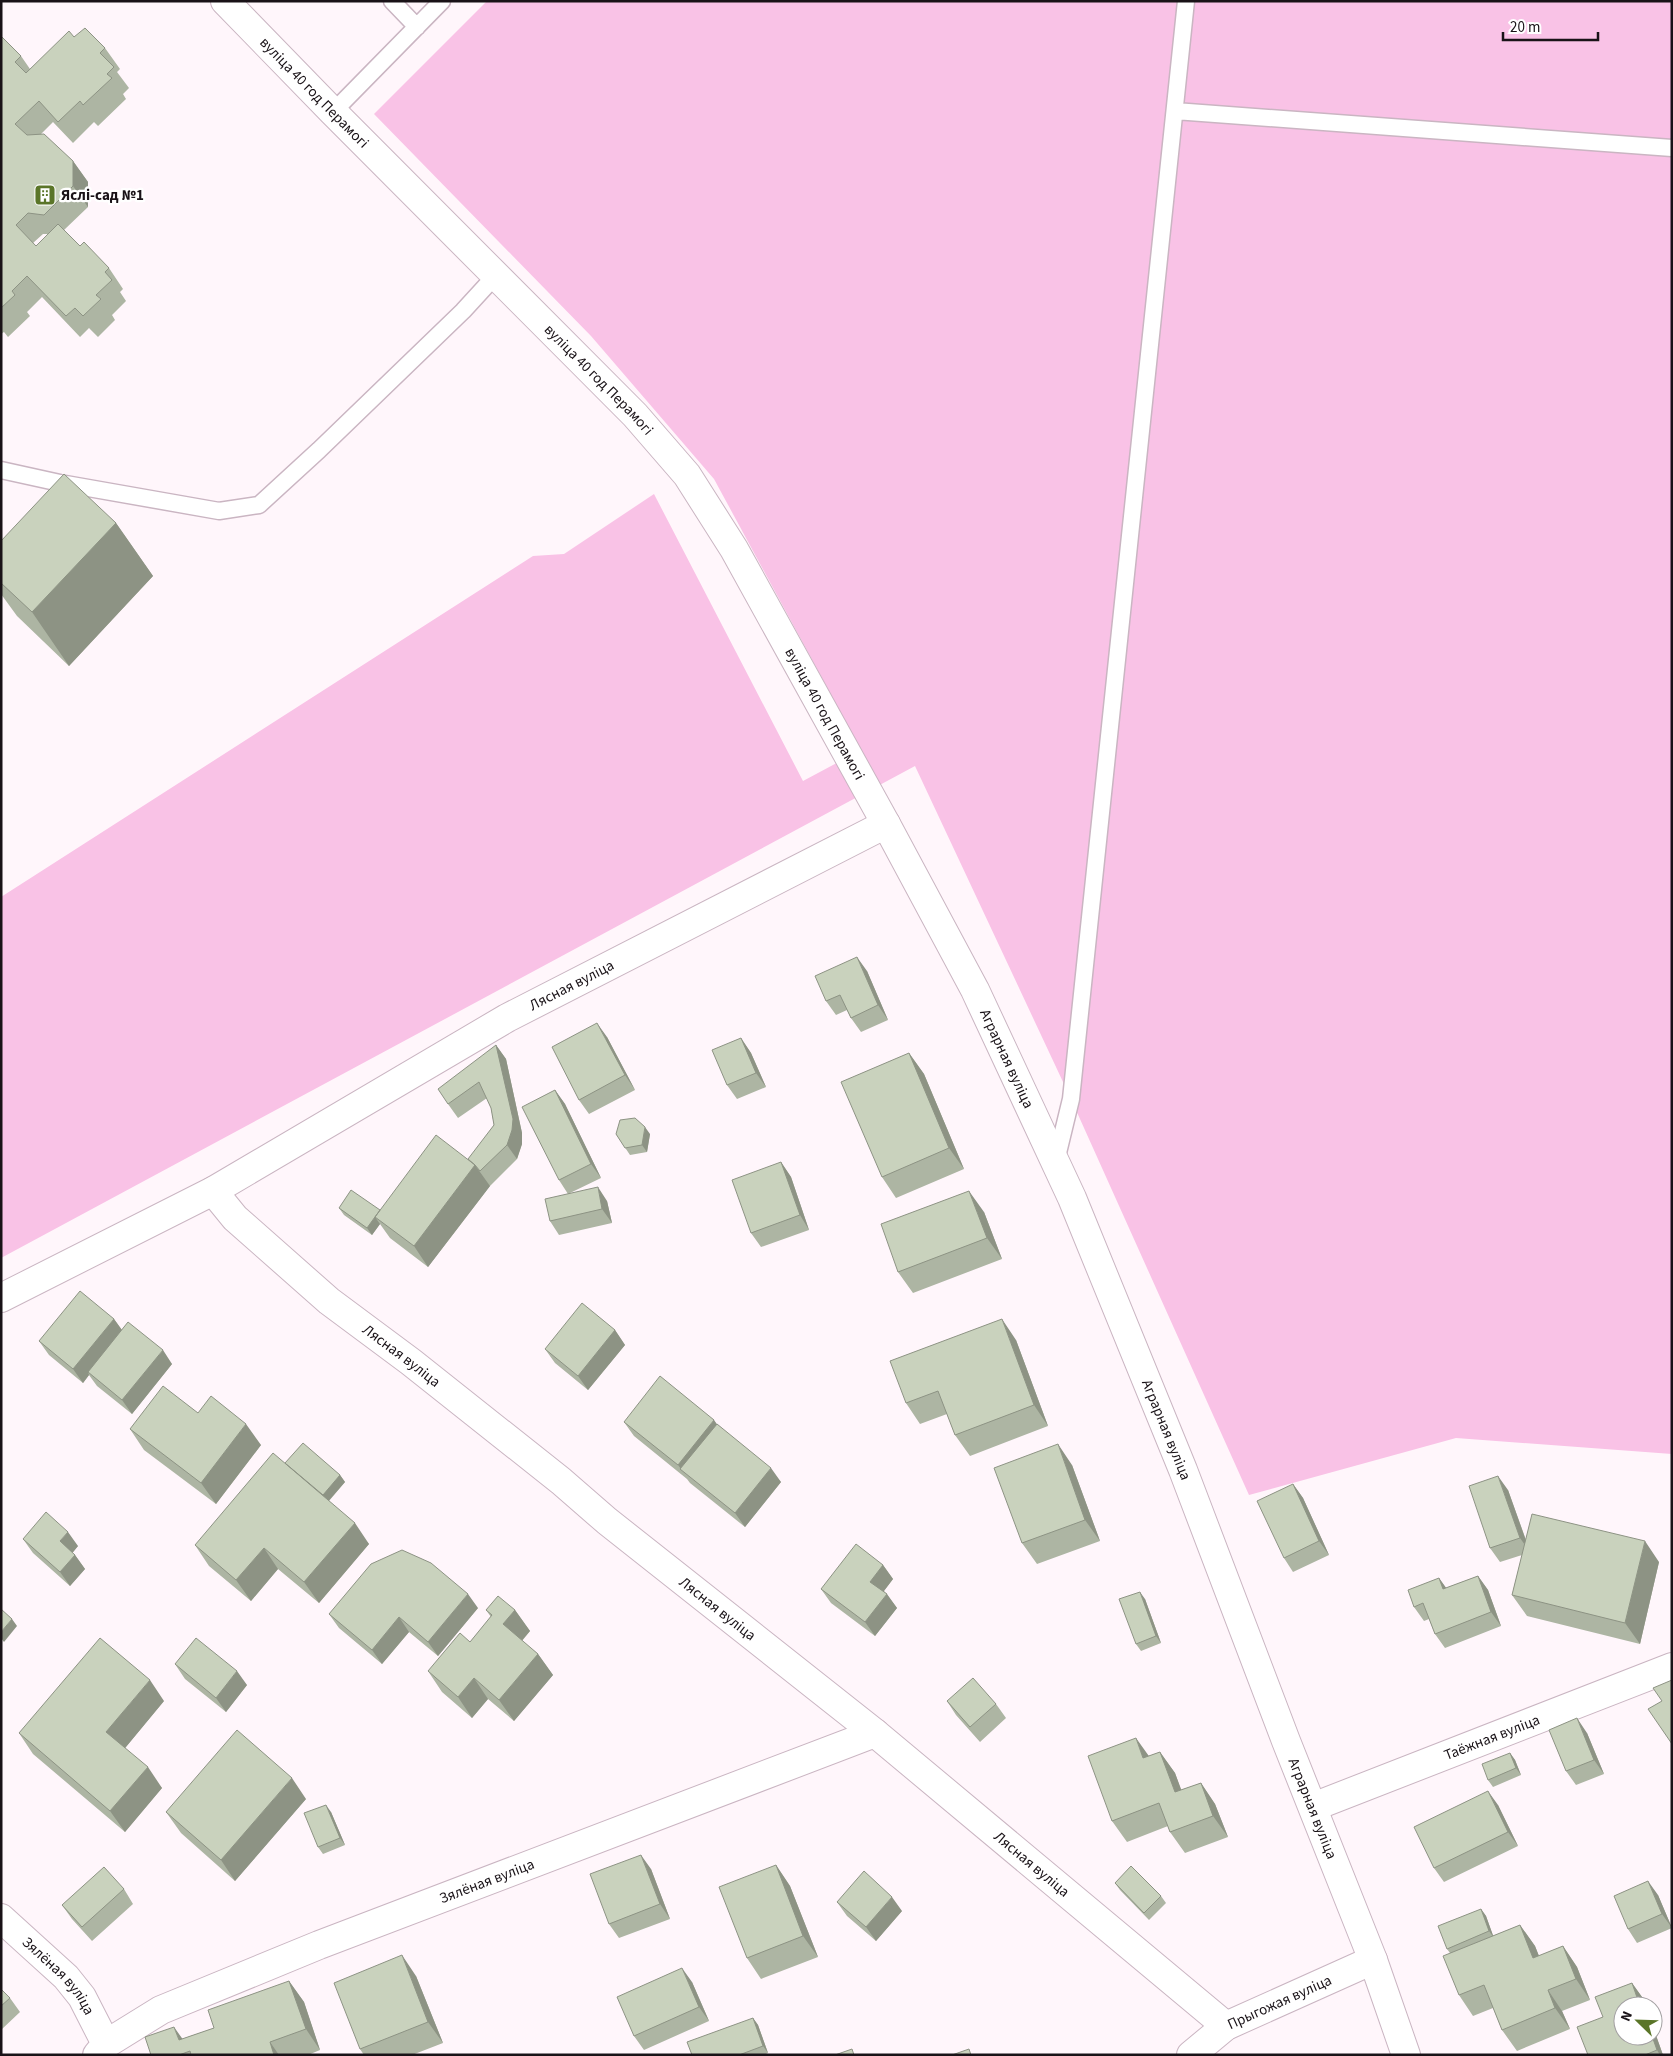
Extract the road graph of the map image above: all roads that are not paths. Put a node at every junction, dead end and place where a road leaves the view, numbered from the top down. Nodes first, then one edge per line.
1 (225, 1) edge
2 (392, 1) edge
3 (442, 1) edge
4 (1186, 1) edge
5 (417, 27) junction
6 (1175, 111) junction
7 (333, 112) junction
8 (1672, 148) edge
9 (496, 275) junction
10 (1, 470) edge
11 (60, 483) junction
12 (48, 496) edge
13 (886, 824) junction
14 (1056, 1161) junction
15 (213, 1191) junction
16 (1, 1298) edge
17 (1672, 1667) edge
18 (875, 1733) junction
19 (1313, 1807) junction
20 (1, 1918) edge
21 (1373, 1960) junction
22 (1226, 2026) junction
23 (101, 2049) edge
24 (1191, 2055) edge
25 (1406, 2055) edge

1 - 7 street, вуліца 40 год Перамогі
2 - 5 lane
3 - 5 lane
4 - 6 lane
5 - 7 lane
6 - 8 lane
6 - 14 lane
7 - 9 street, вуліца 40 год Перамогі
9 - 11 lane
9 - 13 street, вуліца 40 год Перамогі
10 - 11 lane
11 - 12 lane
13 - 14 street, Аграрная вуліца
13 - 15 street, Лясная вуліца
14 - 19 street, Аграрная вуліца
15 - 16 street, Лясная вуліца
15 - 18 street, Лясная вуліца
17 - 19 street, Таёжная вуліца
18 - 22 street, Лясная вуліца
18 - 23 street, Зялёная вуліца
19 - 21 street, Аграрная вуліца
20 - 23 street, Зялёная вуліца
21 - 22 street, Прыгожая вуліца
21 - 25 street, Аграрная вуліца
22 - 24 street, Прыгожая вуліца

